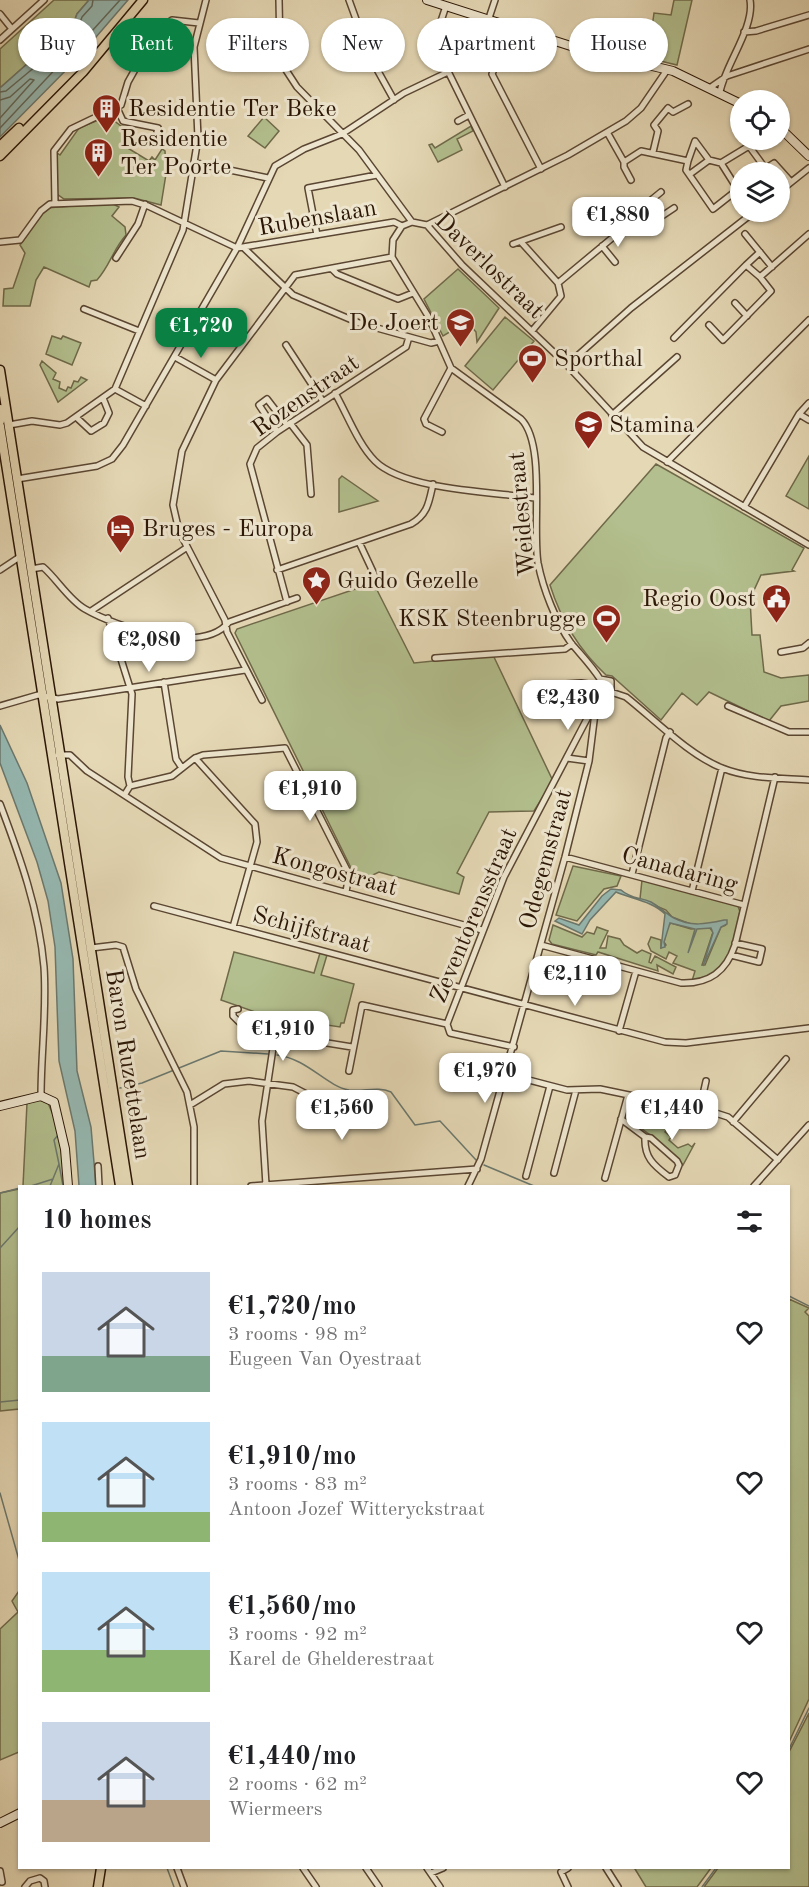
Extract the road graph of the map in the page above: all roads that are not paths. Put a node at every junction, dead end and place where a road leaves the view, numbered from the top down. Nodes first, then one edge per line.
1 (45, 0) edge
2 (138, 0) edge
3 (143, 0) edge
4 (206, 0) edge
5 (279, 0) edge
6 (349, 0) edge
7 (427, 0) edge
8 (495, 0) edge
9 (750, 0) edge
10 (446, 6) junction
11 (0, 14) edge
12 (809, 15) edge
13 (442, 18) edge
14 (489, 18) joint
15 (199, 22) junction
16 (12, 29) junction
17 (744, 32) junction
18 (0, 40) edge
19 (809, 49) edge
20 (668, 70) edge
21 (448, 72) joint
22 (493, 72) edge
23 (666, 72) edge
24 (727, 76) junction
25 (709, 87) junction
26 (720, 92) junction
27 (730, 98) edge
28 (394, 100) junction
29 (688, 104) dead end
30 (117, 108) junction
31 (469, 115) junction
32 (458, 121) dead end
33 (158, 132) dead end
34 (606, 132) junction
35 (342, 134) junction
36 (790, 138) edge
37 (0, 146) edge
38 (653, 152) junction
39 (0, 156) edge
40 (809, 156) edge
41 (709, 160) junction
42 (688, 161) junction
43 (624, 162) junction
44 (761, 162) edge
45 (196, 163) junction
46 (721, 163) junction
47 (809, 168) edge
48 (541, 169) junction
49 (690, 174) junction
50 (377, 175) junction
51 (730, 176) edge
52 (268, 178) junction
53 (631, 180) dead end
54 (791, 182) edge
55 (505, 187) junction
56 (662, 192) dead end
57 (730, 195) edge
58 (55, 204) junction
59 (145, 204) junction
60 (674, 208) dead end
61 (647, 209) junction
62 (412, 222) junction
63 (743, 222) edge
64 (183, 223) junction
65 (427, 225) junction
66 (402, 226) junction
67 (561, 227) dead end
68 (745, 234) dead end
69 (809, 234) edge
70 (317, 235) junction
71 (0, 242) edge
72 (522, 243) junction
73 (513, 244) dead end
74 (602, 246) junction
75 (237, 248) junction
76 (245, 249) junction
77 (759, 252) junction
78 (392, 257) junction
79 (116, 258) dead end
80 (615, 262) dead end
81 (746, 265) junction
82 (772, 267) junction
83 (332, 268) junction
84 (760, 277) junction
85 (558, 283) junction
86 (283, 289) junction
87 (413, 293) junction
88 (735, 303) dead end
89 (84, 309) dead end
90 (747, 316) junction
91 (809, 320) edge
92 (709, 325) dead end
93 (532, 330) junction
94 (139, 331) junction
95 (409, 337) junction
96 (674, 338) dead end
97 (439, 341) junction
98 (286, 345) dead end
99 (175, 357) junction
100 (677, 357) dead end
101 (567, 365) junction
102 (451, 368) junction
103 (0, 370) edge
104 (216, 380) junction
105 (115, 389) junction
106 (335, 393) junction
107 (103, 398) junction
108 (322, 400) junction
109 (809, 403) edge
110 (146, 406) junction
111 (0, 409) edge
112 (799, 414) junction
113 (612, 415) junction
114 (77, 418) junction
115 (809, 420) edge
116 (3, 424) edge
117 (288, 424) junction
118 (1, 430) edge
119 (277, 432) junction
120 (442, 432) dead end
121 (667, 462) junction
122 (8, 474) junction
123 (17, 478) junction
124 (433, 484) junction
125 (311, 494) dead end
126 (535, 498) junction
127 (744, 507) junction
128 (359, 543) junction
129 (809, 544) edge
130 (186, 548) junction
131 (21, 556) junction
132 (32, 569) junction
133 (0, 570) edge
134 (278, 570) junction
135 (374, 574) dead end
136 (297, 598) dead end
137 (286, 602) junction
138 (91, 611) junction
139 (108, 618) junction
140 (226, 626) junction
141 (809, 643) edge
142 (572, 644) junction
143 (782, 652) dead end
144 (435, 658) dead end
145 (246, 670) junction
146 (600, 679) junction
147 (164, 682) junction
148 (595, 685) junction
149 (131, 688) junction
150 (611, 692) junction
151 (48, 694) junction
152 (600, 695) junction
153 (262, 700) dead end
154 (1, 704) edge
155 (728, 706) dead end
156 (590, 713) dead end
157 (533, 714) dead end
158 (670, 732) junction
159 (809, 732) edge
160 (56, 755) junction
161 (195, 758) junction
162 (567, 758) junction
163 (589, 761) junction
164 (182, 768) junction
165 (722, 768) junction
166 (775, 777) junction
167 (60, 779) junction
168 (809, 780) edge
169 (130, 786) junction
170 (125, 794) junction
171 (0, 804) edge
172 (565, 856) junction
173 (250, 866) junction
174 (632, 874) junction
175 (692, 891) junction
176 (346, 892) junction
177 (744, 905) junction
178 (154, 906) dead end
179 (233, 927) junction
180 (482, 930) junction
181 (735, 943) junction
182 (540, 945) junction
183 (86, 948) junction
184 (731, 955) junction
185 (636, 971) junction
186 (460, 988) junction
187 (524, 1005) junction
188 (237, 1019) dead end
189 (447, 1024) junction
190 (809, 1028) edge
191 (619, 1031) junction
192 (275, 1035) junction
193 (352, 1047) junction
194 (514, 1047) junction
195 (786, 1059) dead end
196 (348, 1071) dead end
197 (506, 1074) junction
198 (706, 1081) dead end
199 (267, 1083) junction
200 (550, 1086) junction
201 (576, 1090) junction
202 (628, 1095) junction
203 (41, 1096) junction
204 (653, 1100) dead end
205 (190, 1105) junction
206 (0, 1106) edge
207 (374, 1110) dead end
208 (621, 1119) junction
209 (733, 1122) junction
210 (809, 1125) edge
211 (645, 1137) junction
212 (778, 1160) junction
213 (98, 1166) dead end
214 (477, 1168) junction
215 (554, 1173) dead end
216 (526, 1176) dead end
217 (605, 1178) dead end
218 (68, 1185) edge
219 (99, 1185) edge
220 (120, 1185) edge
221 (128, 1185) edge
222 (194, 1185) edge
223 (266, 1185) edge
224 (468, 1185) edge
225 (755, 1185) edge
226 (18, 1814) edge
227 (0, 1823) edge
228 (101, 1869) edge
229 (177, 1869) edge
230 (304, 1869) edge
231 (367, 1869) edge
232 (428, 1869) edge
233 (441, 1869) edge
234 (566, 1869) edge
235 (607, 1869) edge
236 (0, 1871) edge
237 (431, 1873) junction
238 (2, 1882) dead end
239 (25, 1887) edge
240 (45, 1887) edge
241 (98, 1887) edge
242 (184, 1887) edge
243 (316, 1887) edge
244 (380, 1887) edge
245 (440, 1887) edge
246 (568, 1887) edge
247 (618, 1887) edge

1 - 16 street
2 - 37 main road
3 - 39 main road
4 - 15 street
5 - 35 street, Daverlostraat
6 - 28 street
7 - 10 main road
8 - 14 street
9 - 17 street
10 - 13 street
10 - 14 main road
11 - 16 street
12 - 17 street
15 - 30 street
15 - 45 street
16 - 18 street
17 - 24 street
19 - 24 street
20 - 25 main road
21 - 28 street
21 - 31 street
22 - 48 street
23 - 34 street
24 - 25 street
24 - 26 street
25 - 26 main road
26 - 27 main road
28 - 35 street
29 - 38 street
30 - 33 street
30 - 58 street
31 - 32 street
31 - 55 street
34 - 43 street
34 - 48 street
35 - 50 street, Daverlostraat
35 - 52 street
36 - 40 main road
38 - 42 street
38 - 43 street
41 - 42 street
41 - 46 street
41 - 49 street
42 - 49 street
43 - 53 street
44 - 46 street
45 - 52 street
45 - 64 street
46 - 51 street
47 - 54 street
48 - 55 street
49 - 57 street
50 - 62 street, Daverlostraat
50 - 70 street
52 - 75 street
55 - 65 street
56 - 61 street
58 - 59 street
58 - 71 street
59 - 64 street
59 - 79 street
60 - 61 street
61 - 74 street
62 - 65 street, Daverlostraat
62 - 66 street
63 - 101 street
64 - 75 street
64 - 94 street
65 - 93 street, Daverlostraat
66 - 70 street, Rubenslaan
66 - 78 street
67 - 72 street
68 - 77 street
69 - 82 street
70 - 76 street, Rubenslaan
72 - 73 street
72 - 85 street
74 - 80 street
74 - 85 street
75 - 76 street, Rubenslaan
75 - 99 street
76 - 86 street
77 - 81 street
77 - 82 street
78 - 83 street
78 - 87 street, Weidestraat
81 - 84 street
81 - 96 street
82 - 84 street
83 - 86 street
83 - 87 street
84 - 90 street
85 - 93 street
86 - 95 street
86 - 104 street
87 - 97 street, Weidestraat
88 - 90 street
89 - 94 street
90 - 92 street
91 - 121 street
93 - 101 street, Daverlostraat
94 - 105 street
95 - 97 street
95 - 106 street, Rozenstraat
97 - 102 street, Weidestraat
98 - 108 street
99 - 104 street
99 - 110 street
100 - 113 street
101 - 113 street, Daverlostraat
102 - 120 street
102 - 126 street, Weidestraat
103 - 116 main road, Baron Ruzettelaan
104 - 130 street
105 - 107 street
105 - 110 street
106 - 108 street, Rozenstraat
106 - 124 street
107 - 114 street
107 - 114 street
108 - 117 street, Rozenstraat
109 - 112 street
110 - 123 street
111 - 116 main road, Baron Ruzettelaan
112 - 115 street
112 - 127 street
113 - 121 street, Daverlostraat
114 - 116 street
116 - 118 main road
116 - 123 main road, Baron Ruzettelaan
117 - 119 street, Rozenstraat
117 - 119 street
117 - 125 street
118 - 122 main road, Baron Ruzettelaan
119 - 134 street, Rozenstraat
121 - 127 street, Daverlostraat
122 - 123 main road
122 - 131 main road, Baron Ruzettelaan
123 - 132 main road, Baron Ruzettelaan
124 - 126 street
124 - 128 street
126 - 142 street, Weidestraat
127 - 129 street, Daverlostraat
128 - 134 street
128 - 135 street
130 - 138 street
130 - 140 street
131 - 133 street
131 - 151 main road, Baron Ruzettelaan
132 - 138 street
132 - 151 main road, Baron Ruzettelaan
134 - 137 street, Rozenstraat
136 - 137 street
137 - 140 street
138 - 139 street
139 - 140 street
139 - 149 street
140 - 145 street
141 - 143 street
142 - 144 street
142 - 146 street, Weidestraat
145 - 147 street
145 - 153 street
146 - 148 street
146 - 150 street
147 - 149 street
147 - 164 street
148 - 152 street
148 - 157 street
149 - 151 street
149 - 169 street
150 - 152 street
150 - 158 street
151 - 154 street
151 - 160 main road, Baron Ruzettelaan
152 - 163 street, Odegemstraat
155 - 159 street
156 - 162 street, Zeventorensstraat
158 - 165 street
158 - 174 street
160 - 167 main road, Baron Ruzettelaan
160 - 170 street, Kongostraat
161 - 164 street
161 - 173 street
161 - 176 street
162 - 163 street
162 - 180 street, Zeventorensstraat
163 - 172 street, Odegemstraat
164 - 169 street
165 - 166 street
165 - 175 street
166 - 168 street
166 - 177 street
167 - 183 main road, Baron Ruzettelaan
167 - 183 main road, Baron Ruzettelaan
169 - 170 street
170 - 173 street, Kongostraat
171 - 203 street
172 - 174 street, Canadaring
172 - 182 street, Odegemstraat
173 - 176 street, Kongostraat
173 - 179 street
174 - 175 street, Canadaring
175 - 177 street, Canadaring
176 - 180 street, Kongostraat
177 - 181 street, Canadaring
178 - 179 street, Schijfstraat
179 - 186 street, Schijfstraat
180 - 186 street, Zeventorensstraat
181 - 184 street, Canadaring
181 - 184 street
182 - 185 street, Canadaring
182 - 187 street, Odegemstraat
183 - 205 street
183 - 220 main road, Baron Ruzettelaan
183 - 221 main road, Baron Ruzettelaan
184 - 185 street, Canadaring
185 - 191 street
186 - 187 street, Schijfstraat
186 - 189 street, Zeventorensstraat
187 - 191 street, Schijfstraat
187 - 194 street, Odegemstraat
188 - 192 street
189 - 193 street
189 - 194 street
190 - 191 street, Schijfstraat
192 - 193 street
192 - 199 street
193 - 196 street
194 - 197 street, Odegemstraat
195 - 209 street
197 - 200 street
197 - 214 street, Odegemstraat
198 - 209 street
199 - 205 street
199 - 207 street
199 - 223 street
200 - 201 street
200 - 216 street
201 - 202 street
201 - 215 street
202 - 204 street
202 - 208 street
203 - 206 main road
203 - 218 main road
205 - 222 street
208 - 211 street
208 - 217 street
209 - 212 street
210 - 212 street
211 - 211 street
212 - 225 street
213 - 219 street
214 - 223 street
214 - 224 street, Odegemstraat
226 - 227 main road
228 - 241 main road
229 - 242 street
230 - 243 street
231 - 244 street
232 - 237 street
233 - 237 street
234 - 246 street
235 - 247 street
236 - 238 street
237 - 245 street
239 - 240 street

